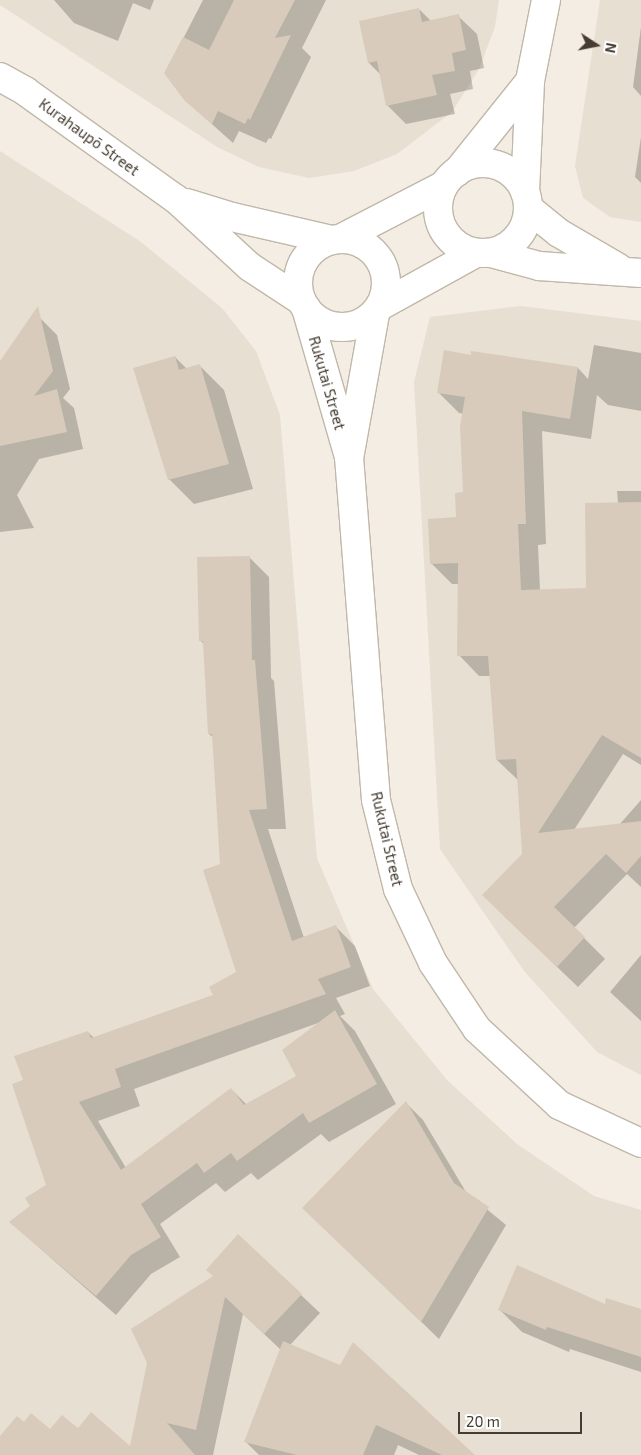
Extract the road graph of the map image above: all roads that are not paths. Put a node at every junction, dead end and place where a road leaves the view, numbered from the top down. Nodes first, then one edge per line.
1 (546, 0) edge
2 (0, 76) edge
3 (530, 81) junction
4 (451, 178) junction
5 (176, 199) junction
6 (526, 200) junction
7 (336, 239) junction
8 (484, 253) junction
9 (633, 272) edge
10 (304, 305) junction
11 (378, 310) junction
12 (349, 457) junction
13 (641, 1143) edge

1 - 3 street
2 - 5 street, Kurahaupō Street
3 - 4 street
3 - 6 street
4 - 6 street
4 - 7 street
4 - 8 street
5 - 7 street, Kurahaupō Street
5 - 10 street, Kurahaupō Street
6 - 8 street
6 - 9 street
7 - 10 street
7 - 11 street
8 - 9 street
8 - 11 street
10 - 11 street
10 - 12 street, Rukutai Street
11 - 12 street, Rukutai Street
12 - 13 street, Rukutai Street

